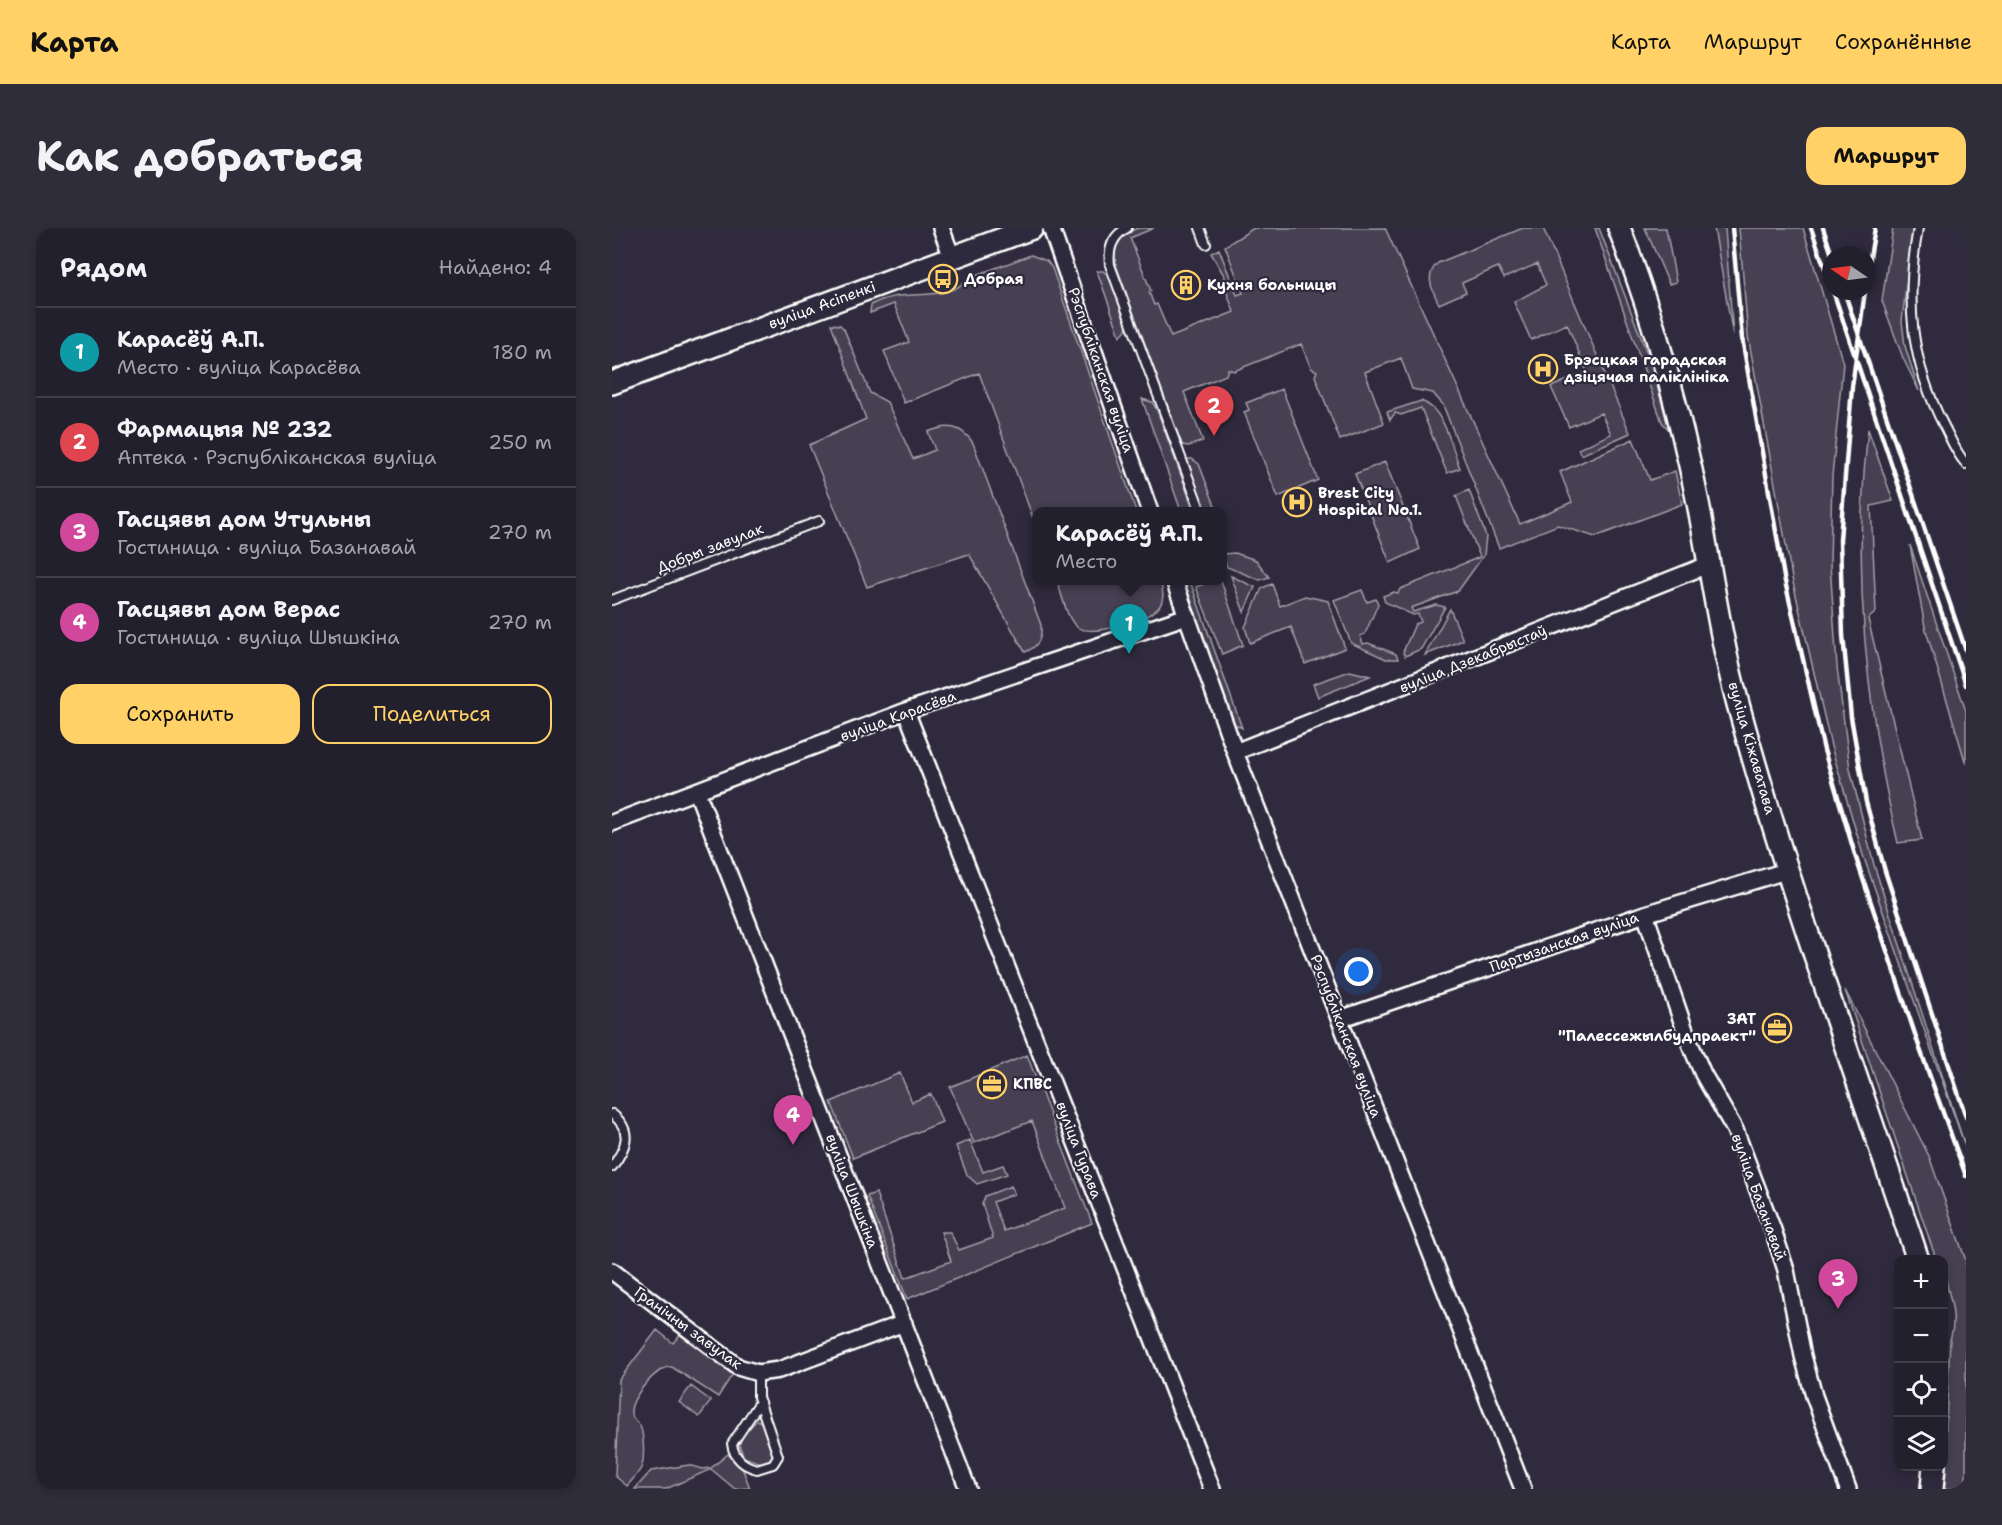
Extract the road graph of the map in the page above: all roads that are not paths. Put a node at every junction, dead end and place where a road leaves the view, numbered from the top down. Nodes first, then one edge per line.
1 (941, 228) edge
2 (1032, 228) edge
3 (1051, 228) edge
4 (1127, 228) edge
5 (1200, 228) edge
6 (1619, 228) edge
7 (1918, 228) edge
8 (1206, 244) dead end
9 (952, 257) junction
10 (612, 383) edge
11 (1966, 464) edge
12 (1148, 507) edge
13 (1199, 507) edge
14 (819, 521) dead end
15 (1710, 564) junction
16 (1176, 585) edge
17 (612, 600) edge
18 (1187, 616) junction
19 (906, 711) junction
20 (1235, 752) junction
21 (697, 792) junction
22 (612, 823) edge
23 (1789, 870) junction
24 (1645, 914) junction
25 (1340, 1019) junction
26 (612, 1114) edge
27 (612, 1167) edge
28 (1916, 1255) edge
29 (612, 1271) edge
30 (904, 1323) junction
31 (758, 1373) junction
32 (760, 1402) junction
33 (1934, 1471) edge
34 (968, 1489) edge
35 (1212, 1489) edge
36 (1523, 1489) edge
37 (1848, 1489) edge
38 (1932, 1489) edge

1 - 9 street
2 - 9 main road, вуліца Асіпенкі
3 - 12 street, Рэспубліканская вуліца
4 - 13 lane
5 - 8 lane
6 - 15 main road, вуліца Кіжаватава
7 - 11 lane
9 - 10 main road, вуліца Асіпенкі
14 - 17 lane, Добры завулак
15 - 20 street, вуліца Дзекабрыстаў
15 - 23 main road, вуліца Кіжаватава
16 - 18 street, Рэспубліканская вуліца
18 - 19 street, вуліца Карасёва
18 - 20 street, Рэспубліканская вуліца
19 - 21 street, вуліца Карасёва
19 - 35 street, вуліца Гурава
20 - 25 street, Рэспубліканская вуліца
21 - 22 street, вуліца Карасёва
21 - 30 street, вуліца Шышкіна
23 - 24 street, Партызанская вуліца
23 - 28 main road, вуліца Кіжаватава
24 - 25 street, Партызанская вуліца
24 - 37 street, вуліца Базанавай
25 - 36 street, Рэспубліканская вуліца
26 - 27 lane
29 - 31 street, Гранічны завулак
30 - 31 street, Гранічны завулак
30 - 34 street, вуліца Шышкіна
31 - 32 lane
32 - 32 lane
33 - 38 main road

